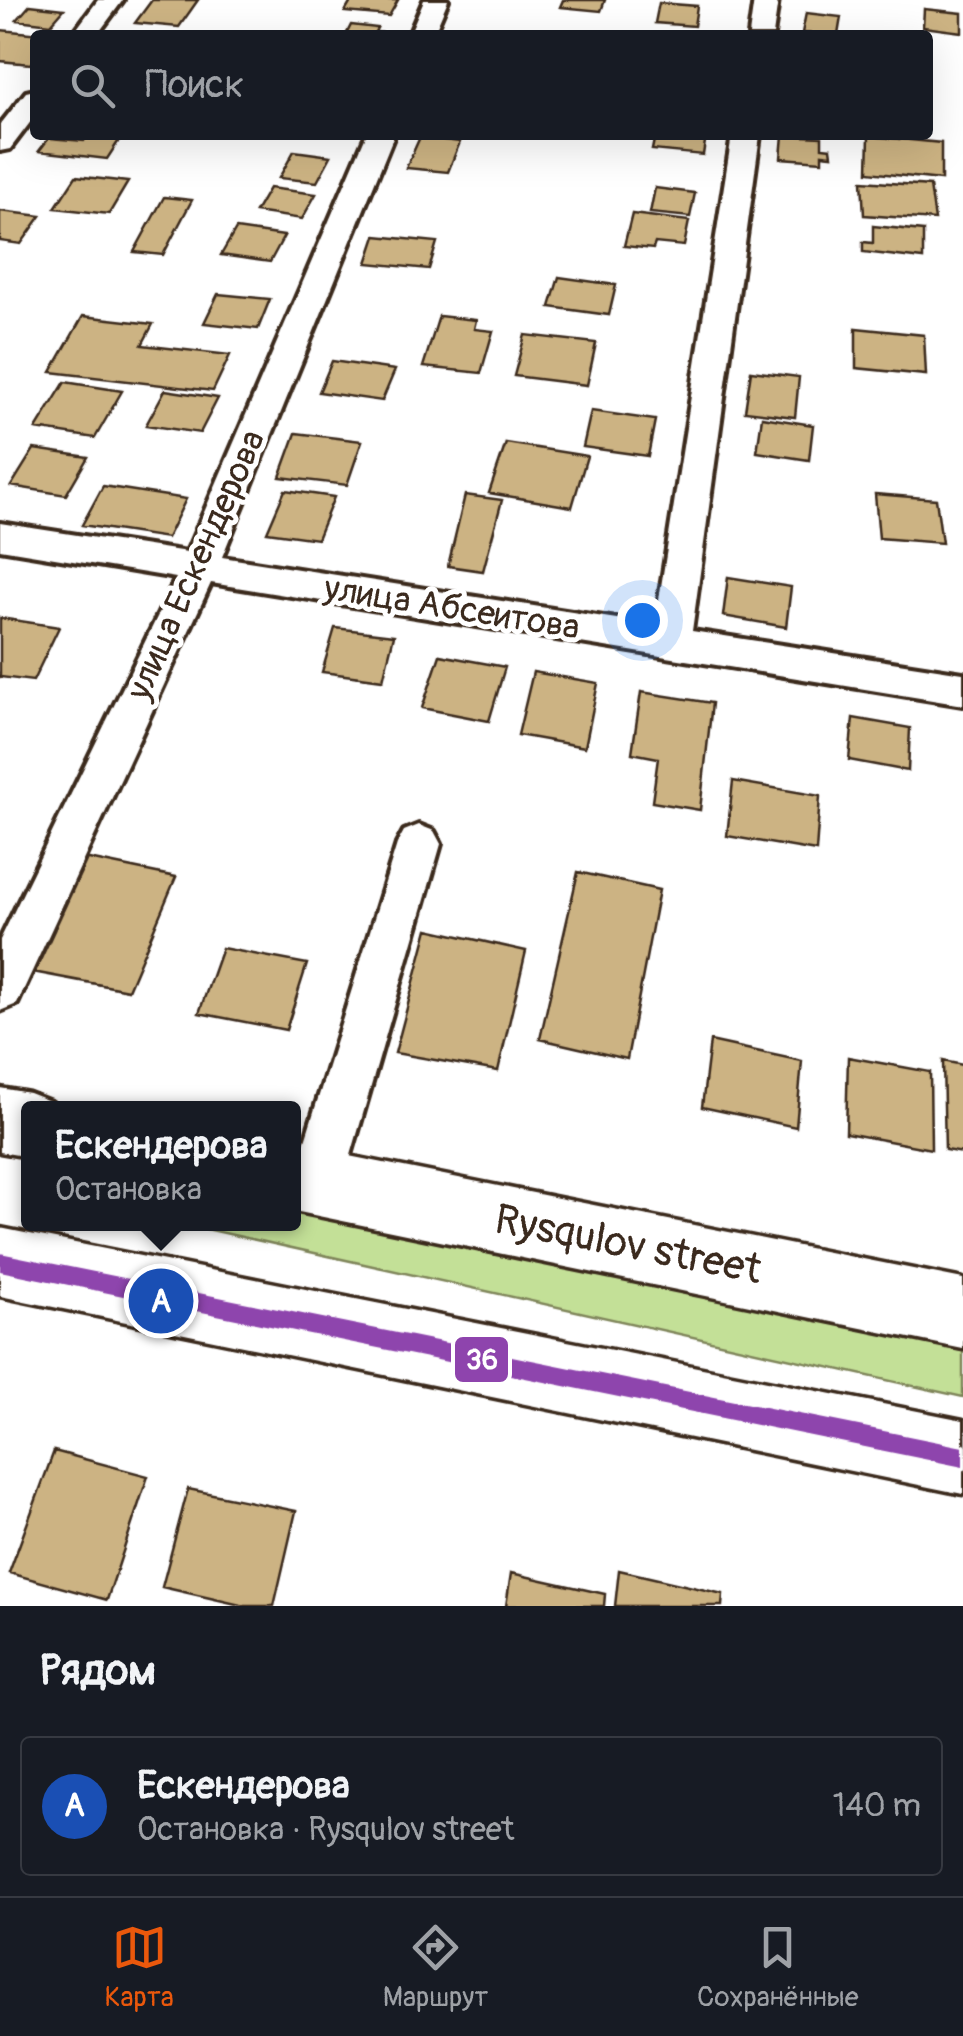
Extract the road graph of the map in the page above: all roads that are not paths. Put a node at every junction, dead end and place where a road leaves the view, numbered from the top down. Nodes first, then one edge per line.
1 (111, 0) edge
2 (436, 0) edge
3 (766, 0) edge
4 (88, 30) edge
5 (423, 30) edge
6 (762, 30) edge
7 (30, 104) edge
8 (378, 140) edge
9 (745, 140) edge
10 (0, 143) edge
11 (0, 536) edge
12 (200, 566) junction
13 (672, 644) junction
14 (963, 689) edge
15 (419, 844) dead end
16 (0, 990) edge
17 (306, 1180) edge
18 (0, 1262) edge
19 (963, 1314) edge
20 (963, 1457) edge

1 - 4 street
2 - 5 street
3 - 6 street
7 - 10 street
8 - 12 street, улица Ескендерова
9 - 13 street
11 - 12 street, улица Абсеитова
12 - 13 street, улица Абсеитова
12 - 16 street, улица Ескендерова
13 - 14 street, улица Абсеитова
15 - 17 street
17 - 19 main road, Rysqulov street
18 - 20 main road

